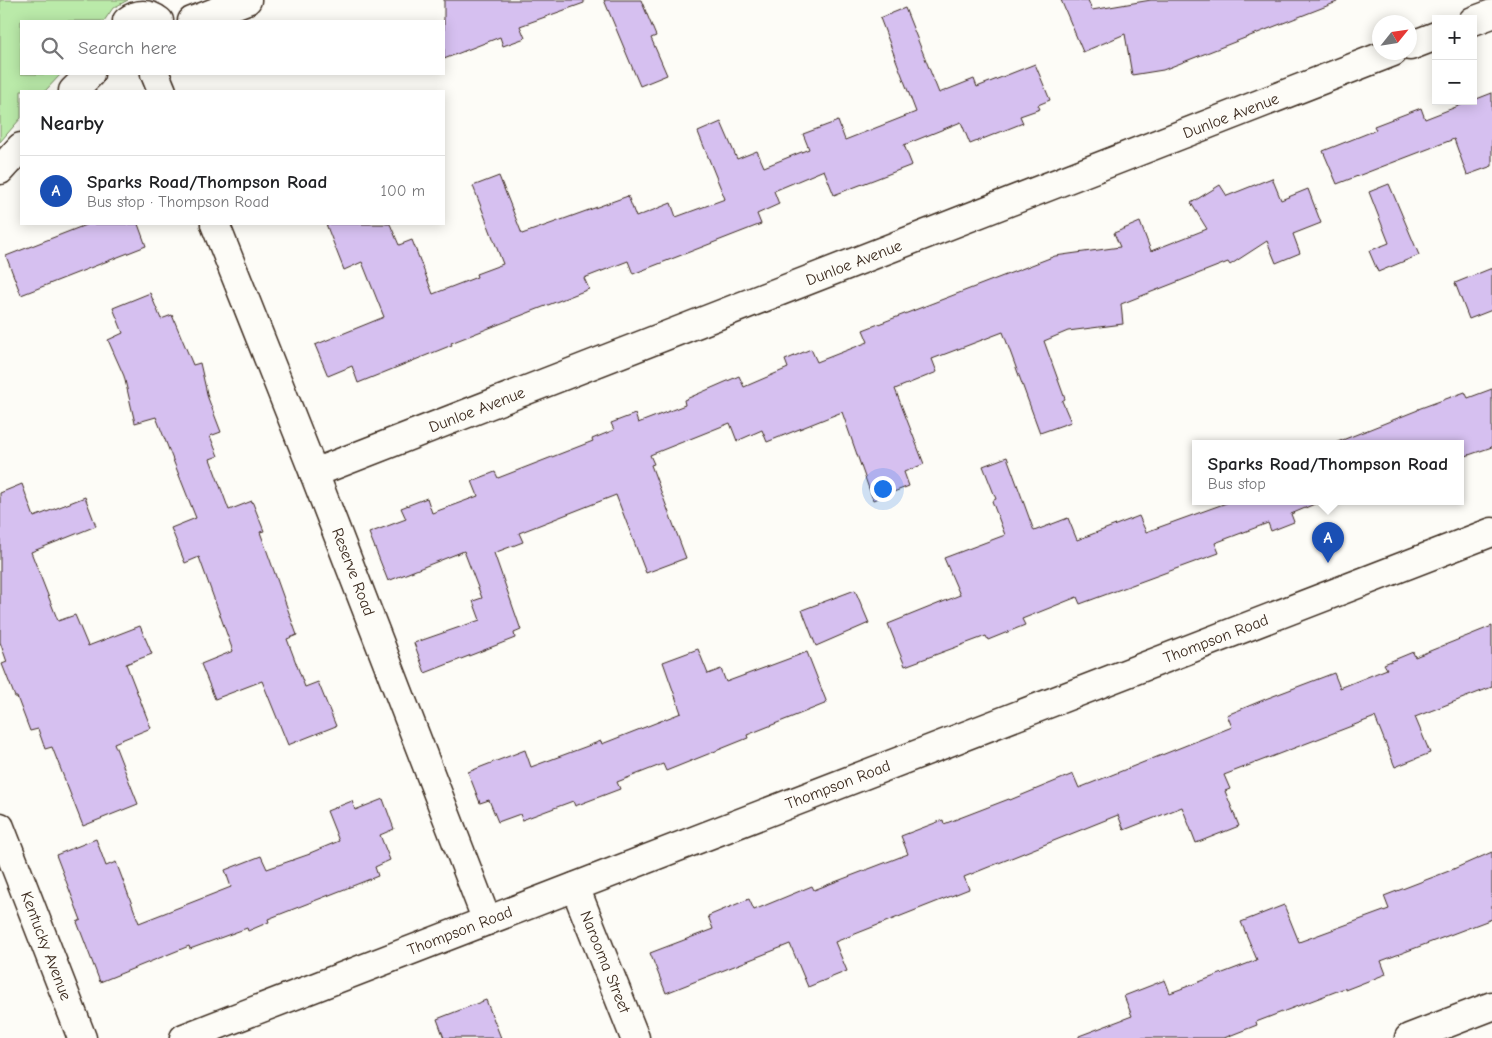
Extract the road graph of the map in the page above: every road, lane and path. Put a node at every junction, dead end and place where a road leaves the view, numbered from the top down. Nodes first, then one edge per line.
1 (247, 0) edge
2 (1492, 14) edge
3 (128, 20) edge
4 (157, 20) edge
5 (195, 20) edge
6 (1477, 20) edge
7 (1432, 38) edge
8 (1417, 43) edge
9 (1373, 60) edge
10 (89, 75) edge
11 (155, 75) edge
12 (74, 90) edge
13 (162, 90) edge
14 (20, 148) edge
15 (0, 170) edge
16 (215, 225) edge
17 (314, 472) junction
18 (1492, 532) edge
19 (0, 827) edge
20 (575, 887) junction
21 (487, 921) junction
22 (1492, 1006) edge
23 (82, 1038) edge
24 (184, 1038) edge
25 (635, 1038) edge
26 (1409, 1038) edge

1 - 5 street
2 - 6 street
3 - 4 street
7 - 8 street
9 - 17 street, Dunloe Avenue
10 - 12 street
11 - 13 street
14 - 15 street
16 - 17 street, Reserve Road
17 - 21 street, Reserve Road
18 - 20 street, Thompson Road
19 - 23 street, Kentucky Avenue
20 - 21 street, Thompson Road
20 - 25 street, Narooma Street
21 - 24 street, Thompson Road
22 - 26 street

